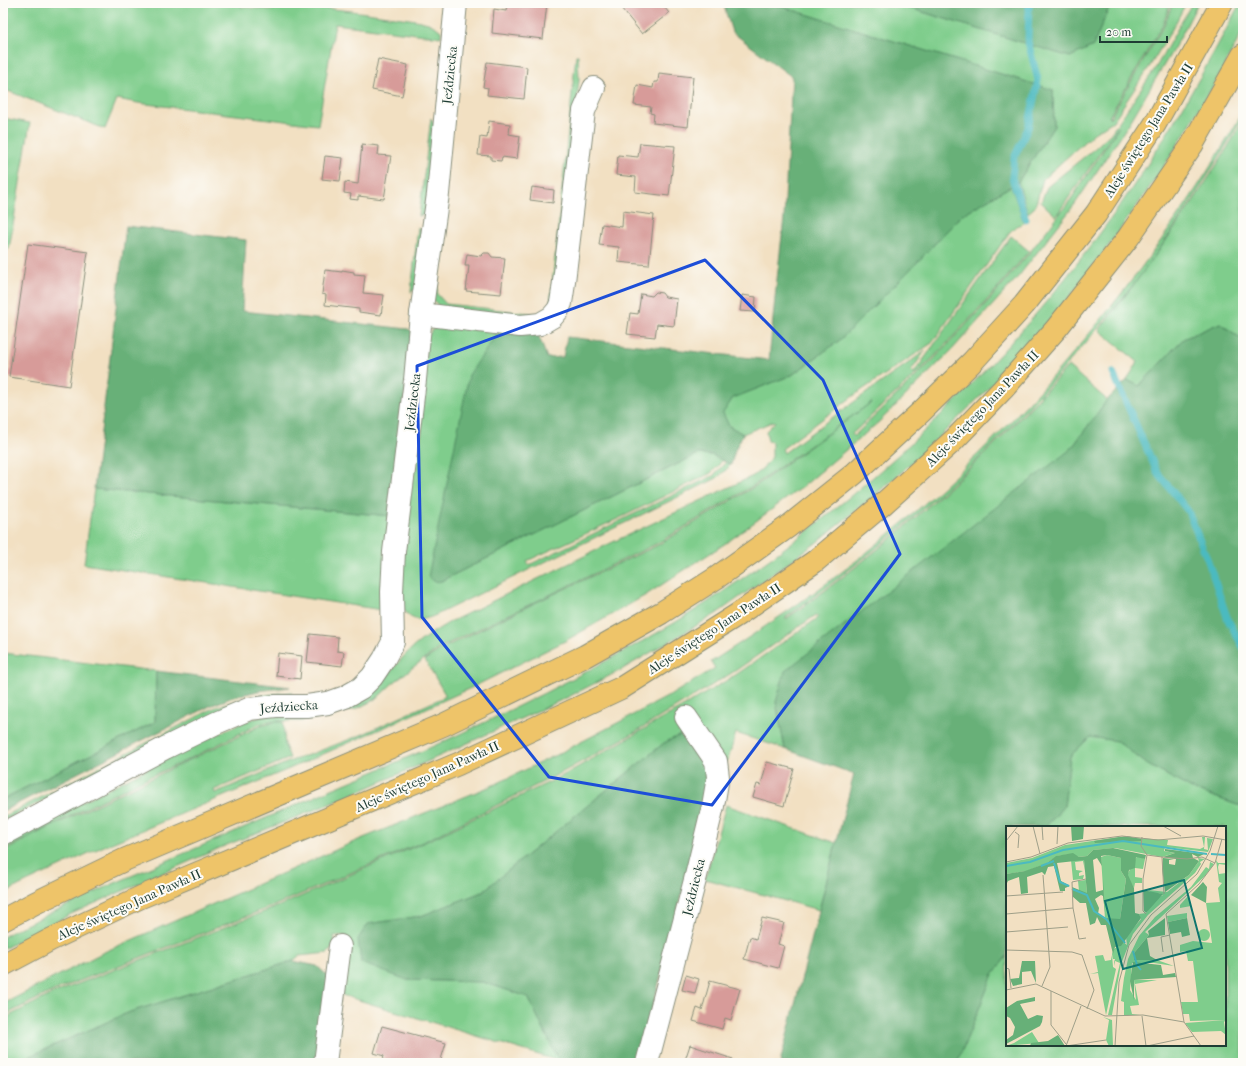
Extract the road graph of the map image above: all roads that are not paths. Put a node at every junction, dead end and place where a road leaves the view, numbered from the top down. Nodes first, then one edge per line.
1 (456, 3) edge
2 (1222, 3) edge
3 (1243, 55) edge
4 (594, 88) dead end
5 (421, 314) junction
6 (686, 717) dead end
7 (3, 834) edge
8 (3, 920) edge
9 (340, 946) dead end
10 (3, 965) edge
11 (325, 1063) edge
12 (647, 1063) edge

1 - 5 street, Jeździecka
2 - 8 highway, Aleje świętego Jana Pawła II
3 - 10 highway, Aleje świętego Jana Pawła II
4 - 5 street
5 - 7 street, Jeździecka
6 - 12 street, Jeździecka
9 - 11 street

